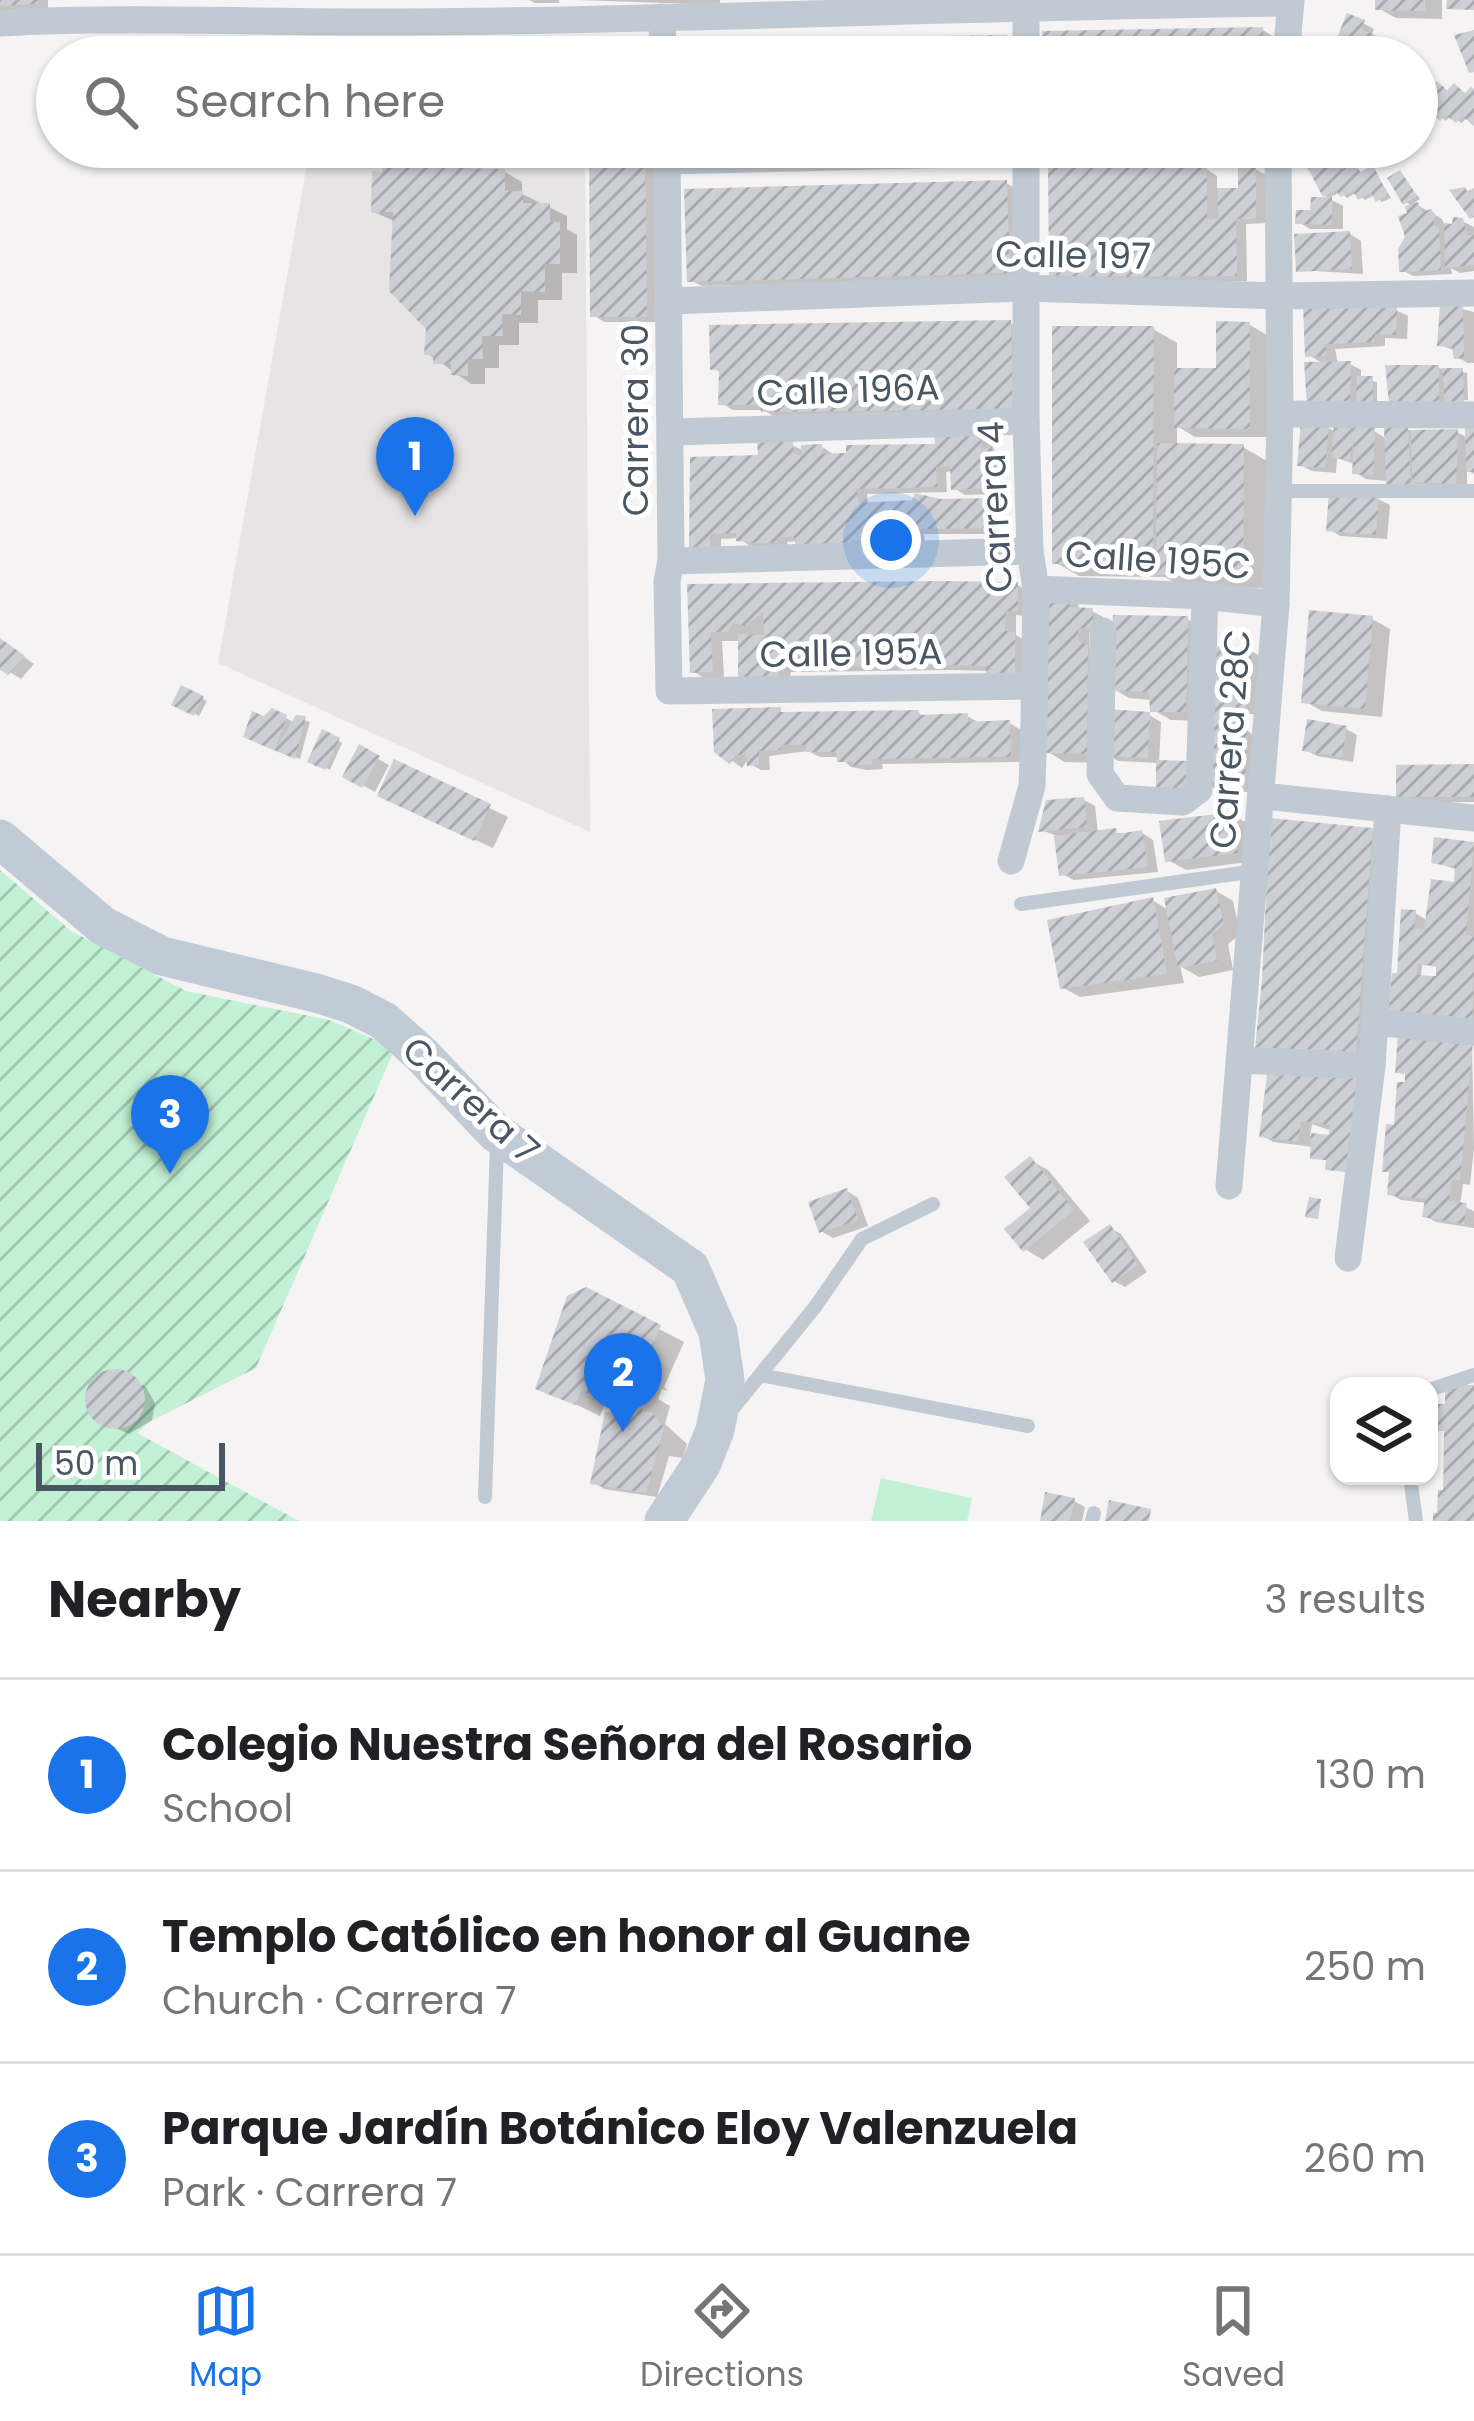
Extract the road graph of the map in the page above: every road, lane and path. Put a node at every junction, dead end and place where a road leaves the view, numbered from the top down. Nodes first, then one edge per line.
1 (1291, 2) edge
2 (1026, 3) edge
3 (731, 7) edge
4 (98, 9) edge
5 (407, 11) edge
6 (662, 17) junction
7 (0, 23) edge
8 (662, 36) edge
9 (1026, 36) edge
10 (1288, 36) edge
11 (668, 168) edge
12 (1026, 168) edge
13 (1278, 168) edge
14 (1025, 288) junction
15 (1474, 293) edge
16 (1279, 296) junction
17 (670, 301) junction
18 (1280, 414) junction
19 (1474, 415) edge
20 (1027, 421) junction
21 (673, 431) junction
22 (1474, 490) edge
23 (1278, 491) junction
24 (1030, 551) junction
25 (671, 561) junction
26 (1036, 589) junction
27 (1205, 596) junction
28 (1276, 604) junction
29 (1103, 631) dead end
30 (1034, 686) junction
31 (669, 692) joint
32 (1263, 796) junction
33 (1388, 809) junction
34 (1474, 818) edge
35 (0, 839) edge
36 (1012, 861) dead end
37 (1256, 871) junction
38 (1021, 904) dead end
39 (1374, 1022) junction
40 (1474, 1032) edge
41 (1240, 1060) junction
42 (1372, 1066) junction
43 (496, 1132) junction
44 (1229, 1186) dead end
45 (933, 1204) dead end
46 (1348, 1258) dead end
47 (760, 1375) junction
48 (1474, 1375) edge
49 (1438, 1387) edge
50 (1028, 1426) dead end
51 (715, 1430) junction
52 (1412, 1485) edge
53 (485, 1497) dead end
54 (664, 1521) edge
55 (1416, 1521) edge

1 - 2 street
1 - 10 street
2 - 3 street
2 - 9 street
3 - 6 street
4 - 5 street
4 - 7 street
5 - 6 street
6 - 8 street
11 - 17 street, Carrera 30
12 - 14 street, Carrera 4
13 - 16 street, Carrera 28C
14 - 16 street, Calle 197
14 - 17 street, Calle 197
14 - 20 street, Carrera 4
15 - 16 street, Calle 197
16 - 18 street, Carrera 28C
17 - 21 street, Carrera 30
18 - 19 street
18 - 23 street, Carrera 28C
20 - 21 street, Calle 196A
20 - 24 street, Carrera 4
21 - 25 street, Carrera 30
22 - 23 lane
23 - 28 street, Carrera 28C
24 - 25 street
24 - 26 street, Carrera 4
25 - 31 street, Carrera 30
26 - 27 street, Calle 195C
26 - 30 street, Carrera 4
27 - 28 street, Calle 195C
27 - 29 street
28 - 32 street, Carrera 28C
30 - 31 street, Calle 195A
30 - 36 street, Carrera 4
32 - 33 street
32 - 37 street, Carrera 28C
33 - 34 street
33 - 39 street
35 - 43 main road, Carrera 7
37 - 38 lane
37 - 41 street, Carrera 28C
39 - 40 street
39 - 42 street
41 - 42 street
41 - 44 street, Carrera 28C
42 - 46 street
43 - 51 main road, Carrera 7
43 - 53 lane
45 - 47 lane
47 - 50 lane
47 - 51 lane
48 - 49 lane
51 - 54 main road, Carrera 7
52 - 55 lane

